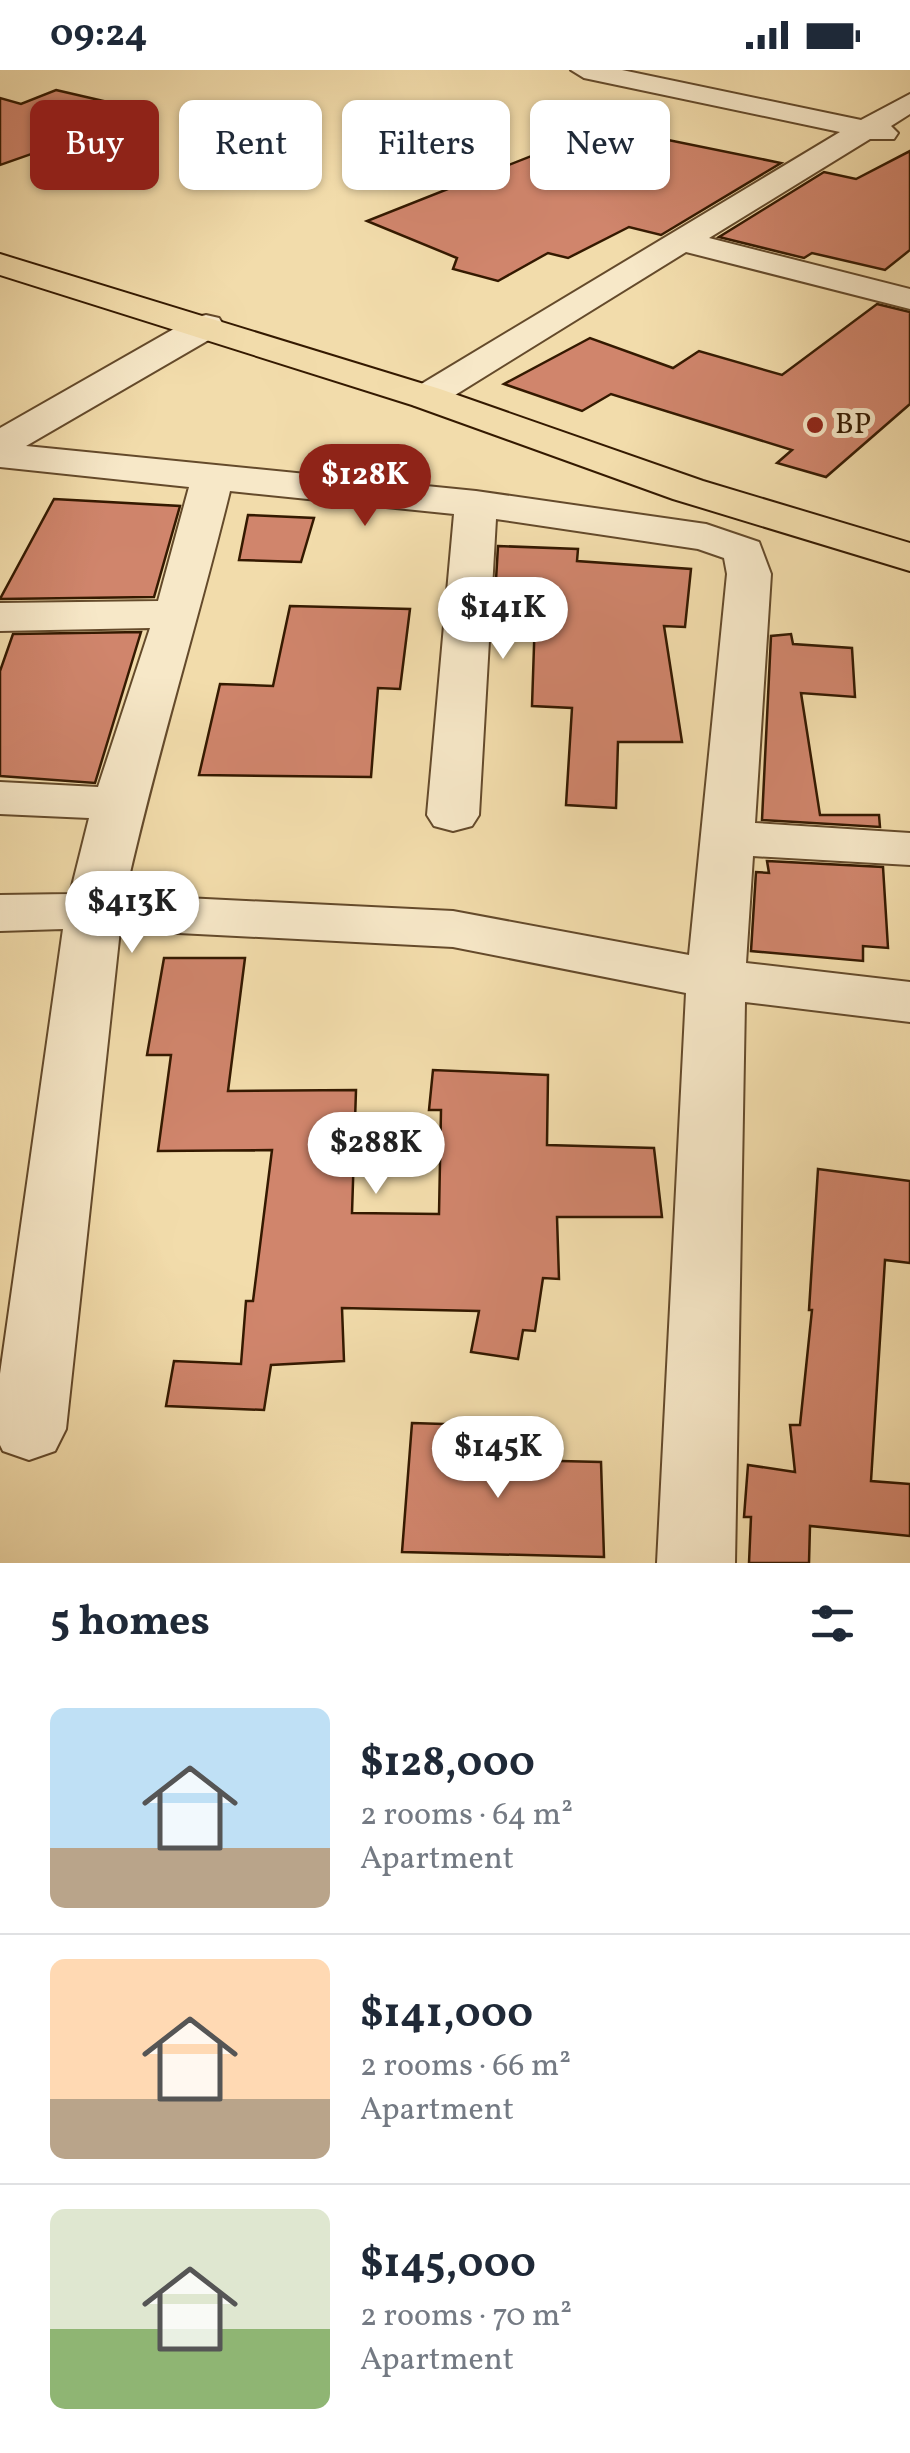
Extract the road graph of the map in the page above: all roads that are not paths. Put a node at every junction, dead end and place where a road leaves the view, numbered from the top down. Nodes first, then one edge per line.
1 (584, 70) edge
2 (910, 102) edge
3 (865, 129) junction
4 (910, 139) edge
5 (685, 242) junction
6 (0, 264) edge
7 (910, 299) edge
8 (206, 326) junction
9 (426, 396) junction
10 (0, 444) edge
11 (0, 455) edge
12 (212, 480) junction
13 (476, 504) junction
14 (764, 536) junction
15 (910, 557) edge
16 (177, 614) junction
17 (0, 617) edge
18 (0, 798) edge
19 (119, 804) junction
20 (453, 815) dead end
21 (730, 838) junction
22 (910, 849) edge
23 (94, 911) junction
24 (0, 913) edge
25 (716, 979) junction
26 (910, 1002) edge
27 (28, 1429) dead end
28 (696, 1563) edge

1 - 3 street
2 - 3 street
3 - 4 street
3 - 5 street
5 - 7 street
5 - 9 street
6 - 8 main road
8 - 9 main road
8 - 10 street
9 - 14 main road
11 - 12 street
12 - 13 street
12 - 16 street
13 - 14 street
13 - 20 street
14 - 15 main road
14 - 21 street
16 - 17 street
16 - 19 street
18 - 19 street
19 - 23 street
21 - 22 street
21 - 25 street
23 - 24 street
23 - 25 street
23 - 27 street
25 - 26 street
25 - 28 street

